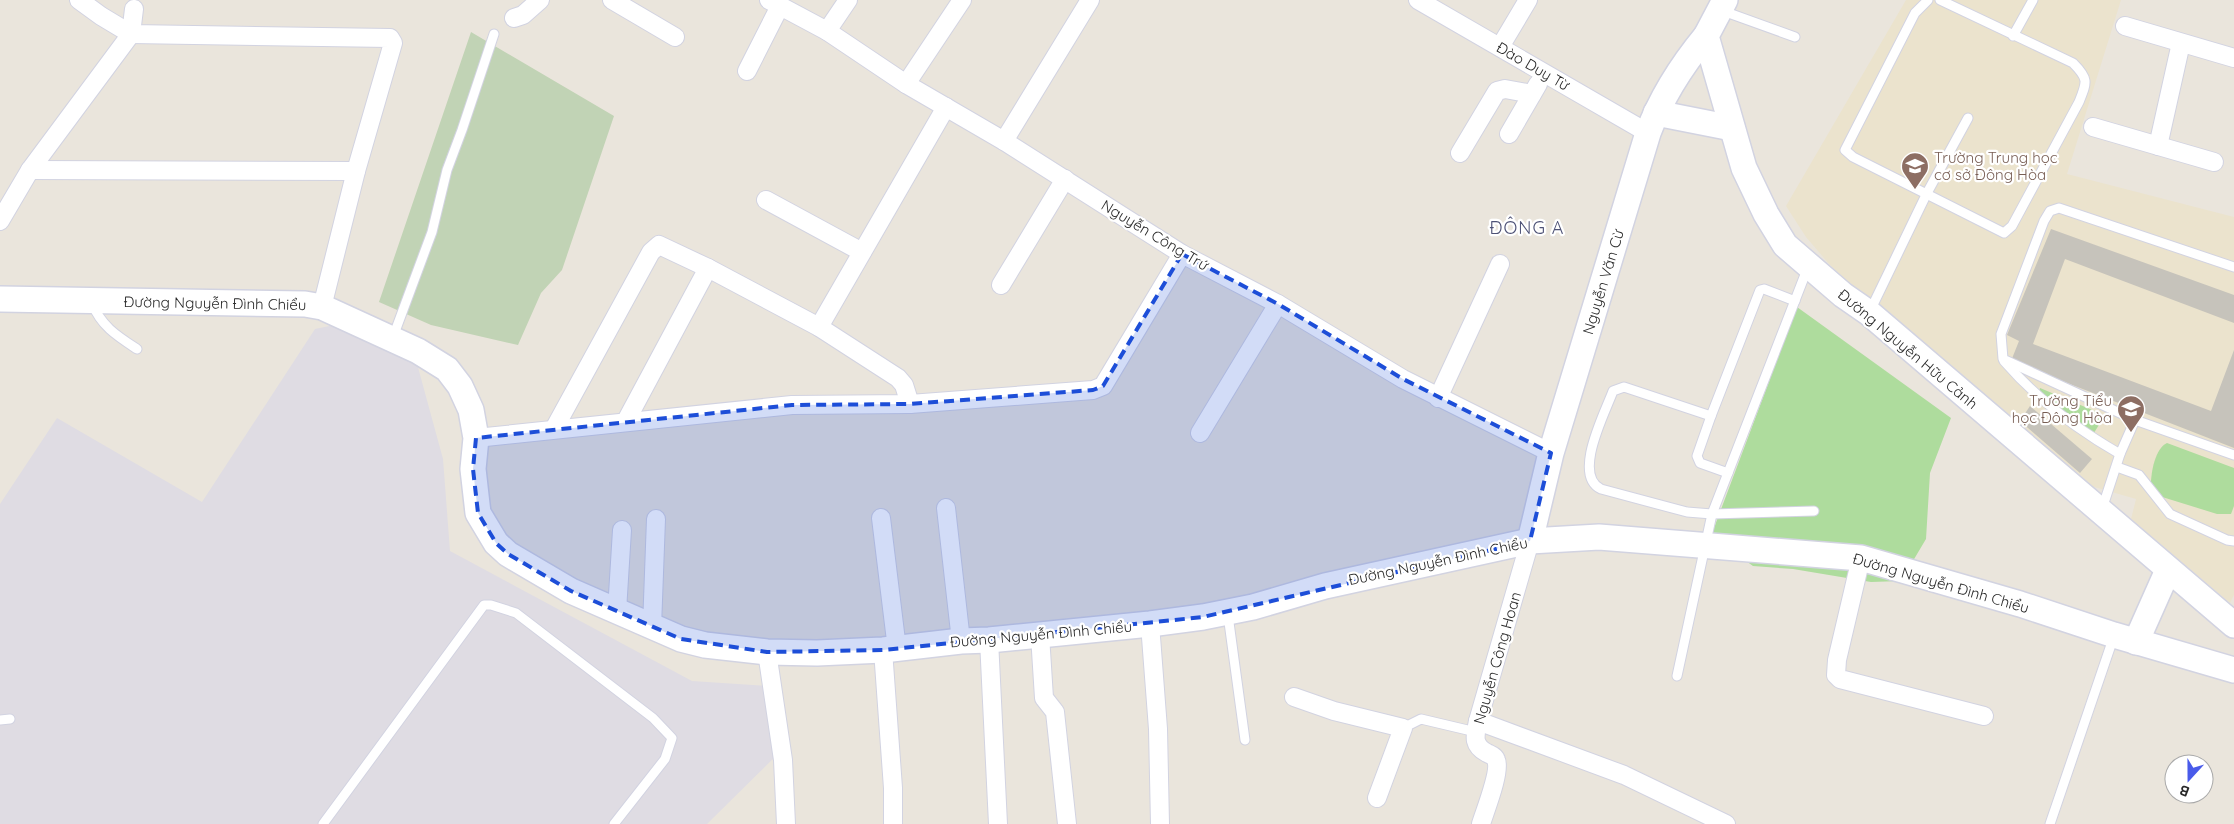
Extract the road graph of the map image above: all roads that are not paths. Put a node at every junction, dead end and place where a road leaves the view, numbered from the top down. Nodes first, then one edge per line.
1 (79, 0) edge
2 (540, 0) edge
3 (612, 0) edge
4 (848, 0) edge
5 (962, 0) edge
6 (1090, 0) edge
7 (1418, 0) edge
8 (1528, 0) edge
9 (1928, 0) edge
10 (1940, 0) edge
11 (2033, 0) edge
12 (774, 3) edge
13 (1723, 5) edge
14 (134, 9) dead end
15 (514, 18) dead end
16 (2125, 26) dead end
17 (827, 31) junction
18 (131, 34) junction
19 (494, 34) dead end
20 (1706, 36) junction
21 (2013, 36) junction
22 (676, 37) dead end
23 (1795, 37) dead end
24 (2181, 43) junction
25 (1500, 47) junction
26 (2234, 58) edge
27 (747, 71) dead end
28 (1544, 73) junction
29 (906, 84) junction
30 (1532, 94) junction
31 (946, 107) junction
32 (1968, 118) dead end
33 (1652, 123) junction
34 (2094, 127) dead end
35 (1732, 128) junction
36 (1509, 134) dead end
37 (1004, 141) junction
38 (2158, 146) junction
39 (1460, 154) dead end
40 (2214, 162) dead end
41 (30, 170) junction
42 (356, 171) junction
43 (1064, 179) junction
44 (1926, 193) junction
45 (766, 200) dead end
46 (0, 221) edge
47 (862, 252) junction
48 (1182, 254) junction
49 (1500, 264) dead end
50 (1808, 266) junction
51 (2234, 267) edge
52 (708, 268) junction
53 (1000, 285) dead end
54 (0, 299) edge
55 (90, 300) junction
56 (1795, 301) junction
57 (1278, 304) junction
58 (322, 308) junction
59 (1869, 313) junction
60 (819, 327) junction
61 (392, 339) junction
62 (136, 349) dead end
63 (2003, 359) junction
64 (1438, 398) junction
65 (910, 404) junction
66 (1710, 416) junction
67 (2135, 420) junction
68 (626, 421) junction
69 (554, 428) junction
70 (1200, 433) dead end
71 (476, 438) junction
72 (1551, 453) junction
73 (2120, 454) junction
74 (2234, 455) edge
75 (2117, 467) junction
76 (1728, 473) junction
77 (946, 508) dead end
78 (1814, 511) dead end
79 (2101, 511) junction
80 (1712, 514) junction
81 (881, 518) dead end
82 (656, 519) dead end
83 (622, 530) dead end
84 (1530, 541) junction
85 (2234, 541) edge
86 (1704, 544) junction
87 (1861, 558) junction
88 (2168, 570) junction
89 (617, 611) junction
90 (1228, 612) junction
91 (2233, 622) edge
92 (1150, 624) junction
93 (652, 627) junction
94 (1040, 635) junction
95 (2125, 639) junction
96 (989, 640) junction
97 (961, 641) junction
98 (890, 649) junction
99 (767, 652) junction
100 (2234, 670) edge
101 (1678, 676) dead end
102 (1294, 697) dead end
103 (1984, 716) dead end
104 (10, 718) dead end
105 (0, 720) edge
106 (1477, 727) junction
107 (1403, 728) junction
108 (1245, 740) dead end
109 (1377, 798) dead end
110 (323, 824) edge
111 (614, 824) edge
112 (786, 824) edge
113 (893, 824) edge
114 (998, 824) edge
115 (1066, 824) edge
116 (1160, 824) edge
117 (1481, 824) edge
118 (1726, 824) edge
119 (2050, 824) edge

1 - 18 street
2 - 15 street
3 - 22 street
4 - 17 street
5 - 29 street
6 - 37 street
7 - 25 street, Đào Duy Từ
8 - 25 street
9 - 44 lane
10 - 21 lane
11 - 21 lane
12 - 17 street, Nguyễn Công Trứ
12 - 27 street
13 - 20 street
13 - 23 lane
14 - 18 street
16 - 24 street
17 - 29 street, Nguyễn Công Trứ
18 - 41 street
18 - 42 street
19 - 61 lane
20 - 33 street, Nguyễn Văn Cừ
20 - 35 street, Đường Nguyễn Hữu Cảnh
21 - 44 lane
24 - 26 street
24 - 38 street
25 - 28 street, Đào Duy Từ
28 - 30 street
28 - 33 street, Đào Duy Từ
29 - 31 street, Nguyễn Công Trứ
30 - 36 street
30 - 39 street
31 - 37 street, Nguyễn Công Trứ
31 - 47 street
32 - 44 lane
33 - 35 street
33 - 72 street, Nguyễn Văn Cừ
34 - 38 street
35 - 50 street, Đường Nguyễn Hữu Cảnh
37 - 43 street, Nguyễn Công Trứ
38 - 40 street
41 - 42 street
41 - 46 street
42 - 58 street
43 - 48 street, Nguyễn Công Trứ
43 - 53 street
44 - 59 lane
45 - 47 street
47 - 60 street
48 - 57 street, Nguyễn Công Trứ
48 - 65 street
49 - 64 street
50 - 56 lane
50 - 59 street, Đường Nguyễn Hữu Cảnh
51 - 63 lane
52 - 60 street
52 - 68 street
52 - 69 street
54 - 55 street, Đường Nguyễn Đình Chiểu
55 - 58 street, Đường Nguyễn Đình Chiểu
55 - 62 lane
56 - 66 lane
56 - 76 lane
57 - 64 street, Nguyễn Công Trứ
57 - 70 street
58 - 61 street, Đường Nguyễn Đình Chiểu
59 - 79 street, Đường Nguyễn Hữu Cảnh
60 - 65 street
61 - 71 street, Đường Nguyễn Đình Chiểu
63 - 67 lane
63 - 73 lane
64 - 72 street, Nguyễn Công Trứ
65 - 68 street
66 - 76 lane
66 - 80 lane
67 - 73 lane
67 - 74 lane
68 - 69 street
69 - 71 street
71 - 89 street, Đường Nguyễn Đình Chiểu
72 - 84 street, Nguyễn Văn Cừ
73 - 75 lane
75 - 79 lane
75 - 85 lane
76 - 80 lane
77 - 97 street
78 - 80 lane
79 - 88 street, Đường Nguyễn Hữu Cảnh
80 - 86 lane
81 - 98 street
82 - 93 street
83 - 89 street
84 - 86 street, Đường Nguyễn Đình Chiểu
84 - 90 street, Đường Nguyễn Đình Chiểu
84 - 106 street, Nguyễn Công Hoan
86 - 87 street, Đường Nguyễn Đình Chiểu
86 - 101 lane
87 - 95 street, Đường Nguyễn Đình Chiểu
87 - 103 street
88 - 91 street, Đường Nguyễn Hữu Cảnh
88 - 95 street
89 - 93 street, Đường Nguyễn Đình Chiểu
90 - 92 street, Đường Nguyễn Đình Chiểu
90 - 108 lane
92 - 94 street, Đường Nguyễn Đình Chiểu
92 - 116 street
93 - 99 street, Đường Nguyễn Đình Chiểu
94 - 96 street, Đường Nguyễn Đình Chiểu
94 - 115 street
95 - 100 street, Đường Nguyễn Đình Chiểu
95 - 119 lane
96 - 97 street, Đường Nguyễn Đình Chiểu
96 - 114 street
97 - 98 street, Đường Nguyễn Đình Chiểu
98 - 99 street, Đường Nguyễn Đình Chiểu
98 - 113 street
99 - 112 street
102 - 107 street
104 - 105 lane
106 - 107 lane
106 - 117 street, Nguyễn Công Hoan
106 - 118 street
107 - 109 street
110 - 111 lane

